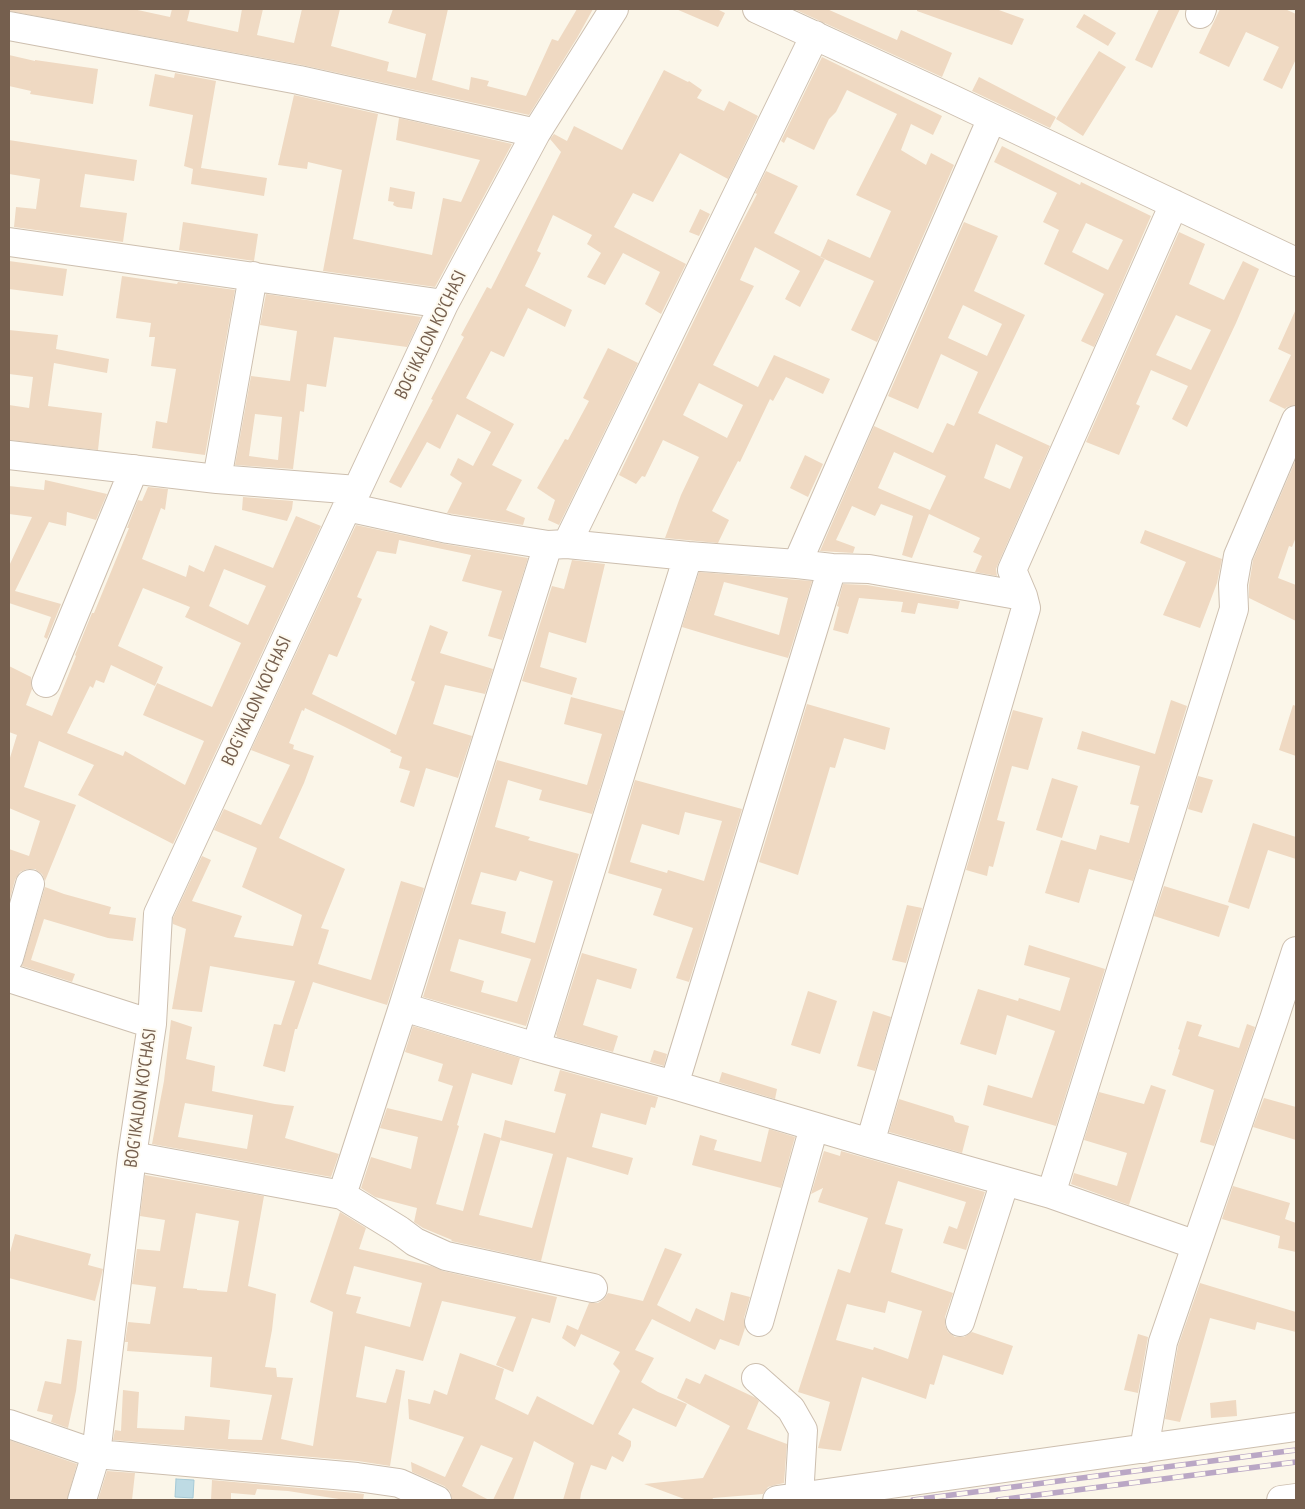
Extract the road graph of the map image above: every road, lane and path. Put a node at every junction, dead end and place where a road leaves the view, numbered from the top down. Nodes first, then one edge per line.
1 (614, 9) edge
2 (757, 9) edge
3 (9, 26) edge
4 (815, 36) junction
5 (992, 118) junction
6 (536, 132) junction
7 (1174, 204) junction
8 (9, 242) edge
9 (1296, 262) edge
10 (253, 276) junction
11 (444, 304) junction
12 (1296, 420) edge
13 (9, 455) edge
14 (134, 468) junction
15 (217, 479) junction
16 (352, 498) junction
17 (557, 545) junction
18 (688, 556) junction
19 (797, 564) junction
20 (832, 568) junction
21 (1023, 596) junction
22 (46, 683) dead end
23 (30, 884) dead end
24 (1296, 952) edge
25 (9, 958) edge
26 (9, 978) edge
27 (403, 1007) junction
28 (152, 1024) junction
29 (536, 1047) junction
30 (674, 1085) junction
31 (814, 1127) junction
32 (870, 1143) junction
33 (132, 1156) junction
34 (1005, 1181) junction
35 (1050, 1194) junction
36 (342, 1195) junction
37 (1196, 1245) junction
38 (593, 1288) dead end
39 (759, 1322) dead end
40 (960, 1322) dead end
41 (756, 1378) dead end
42 (9, 1424) edge
43 (1296, 1427) edge
44 (1144, 1449) junction
45 (96, 1454) junction
46 (1296, 1498) edge
47 (788, 1499) edge
48 (82, 1500) edge
49 (437, 1500) edge
50 (1281, 1500) edge

1 - 6 street, BOG'IKALON KO'CHASI
2 - 4 street
3 - 6 street
4 - 5 street
4 - 17 street
5 - 7 street
5 - 19 street
6 - 11 street, BOG'IKALON KO'CHASI
7 - 9 street
7 - 21 street
8 - 10 street
10 - 11 street
10 - 15 street
11 - 16 street, BOG'IKALON KO'CHASI
12 - 35 street
13 - 14 street
14 - 15 street
14 - 22 street
15 - 16 street
16 - 17 street
16 - 28 street, BOG'IKALON KO'CHASI
17 - 18 street
17 - 27 street
18 - 19 street
18 - 29 street
19 - 20 street
20 - 21 street
20 - 30 street
21 - 32 street
23 - 25 street
24 - 37 street
26 - 28 street
27 - 29 street
27 - 36 street
28 - 33 street, BOG'IKALON KO'CHASI
29 - 30 street
30 - 31 street
31 - 32 street
31 - 39 street
32 - 34 street
33 - 36 street
33 - 45 street, BOG'IKALON KO'CHASI
34 - 35 street
34 - 40 street
35 - 37 street
36 - 38 street
37 - 44 street
41 - 47 street
42 - 45 street
43 - 44 street
44 - 47 street
45 - 48 street, BOG'IKALON KO'CHASI
45 - 49 street
46 - 50 street

